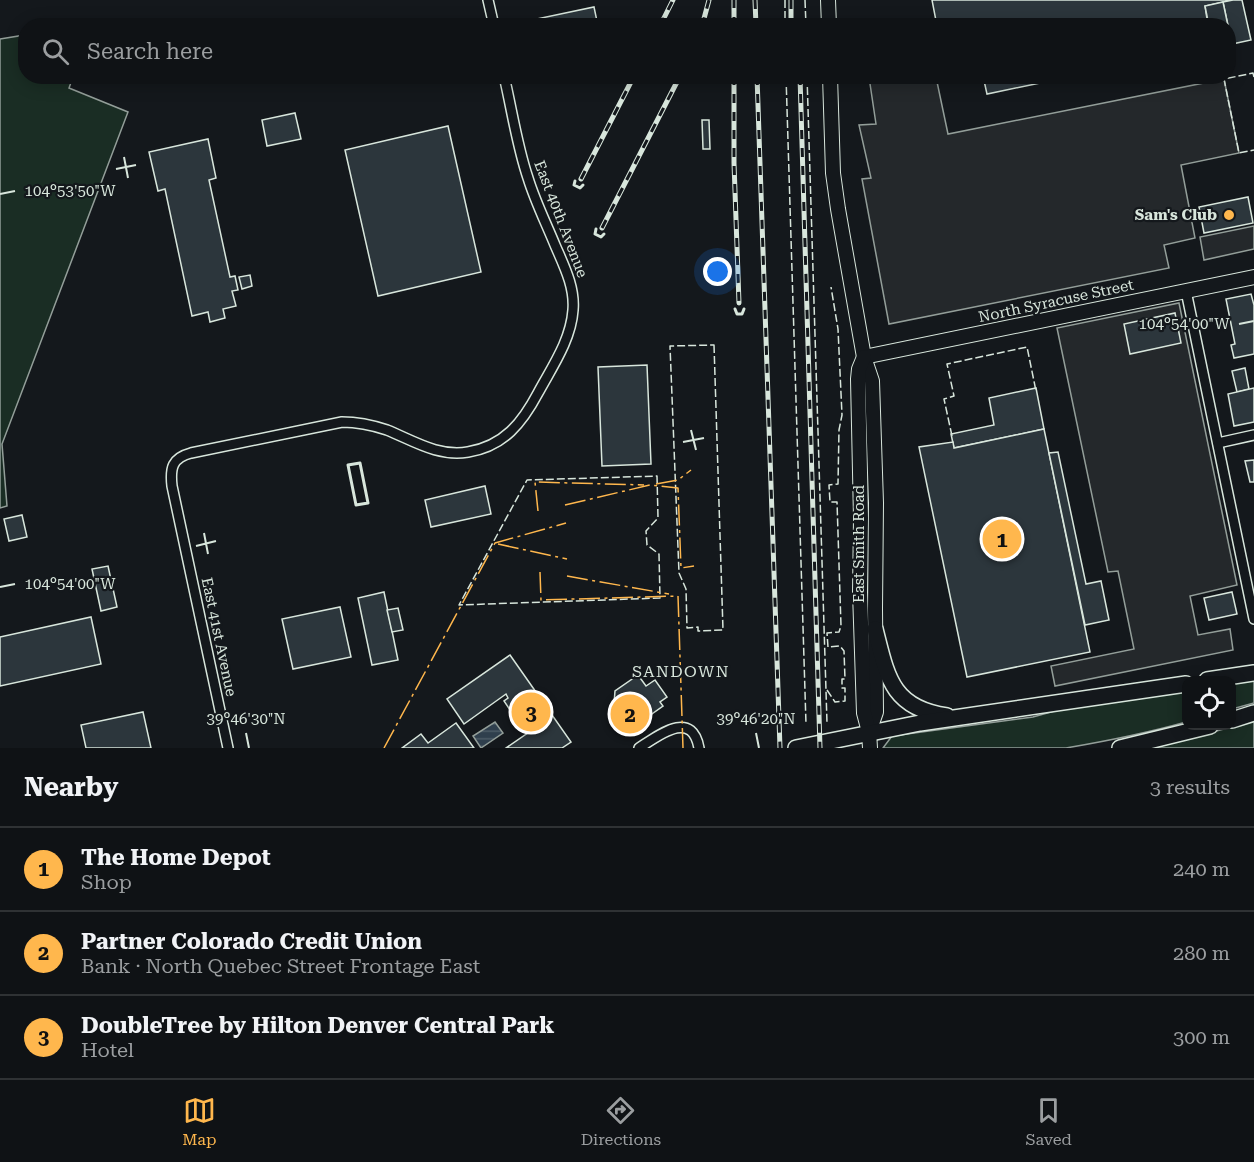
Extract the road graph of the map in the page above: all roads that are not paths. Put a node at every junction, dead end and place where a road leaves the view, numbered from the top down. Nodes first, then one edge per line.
1 (488, 0) edge
2 (828, 0) edge
3 (492, 18) edge
4 (829, 18) edge
5 (506, 84) edge
6 (830, 84) edge
7 (1254, 277) edge
8 (1186, 291) junction
9 (864, 357) junction
10 (1254, 435) edge
11 (1218, 443) junction
12 (175, 462) joint
13 (1254, 619) edge
14 (875, 629) junction
15 (1254, 673) edge
16 (1236, 676) edge
17 (1182, 685) edge
18 (1254, 713) edge
19 (959, 717) junction
20 (1236, 719) edge
21 (1194, 730) edge
22 (869, 740) edge
23 (228, 748) edge
24 (639, 748) edge
25 (699, 748) edge
26 (796, 748) edge
27 (1120, 748) edge

1 - 3 street
2 - 4 street
5 - 12 street, East 40th Avenue
6 - 9 street, East Smith Road
7 - 8 street, North Syracuse Street
8 - 9 street, North Syracuse Street
8 - 11 street
9 - 14 street, East Smith Road
9 - 22 street, East Smith Road
10 - 11 street
11 - 13 street
12 - 23 street, East 41st Avenue
14 - 19 main road
14 - 22 street, East Smith Road
15 - 16 main road
17 - 19 main road
18 - 20 main road
19 - 22 main road
21 - 27 main road
22 - 26 main road
24 - 25 street

